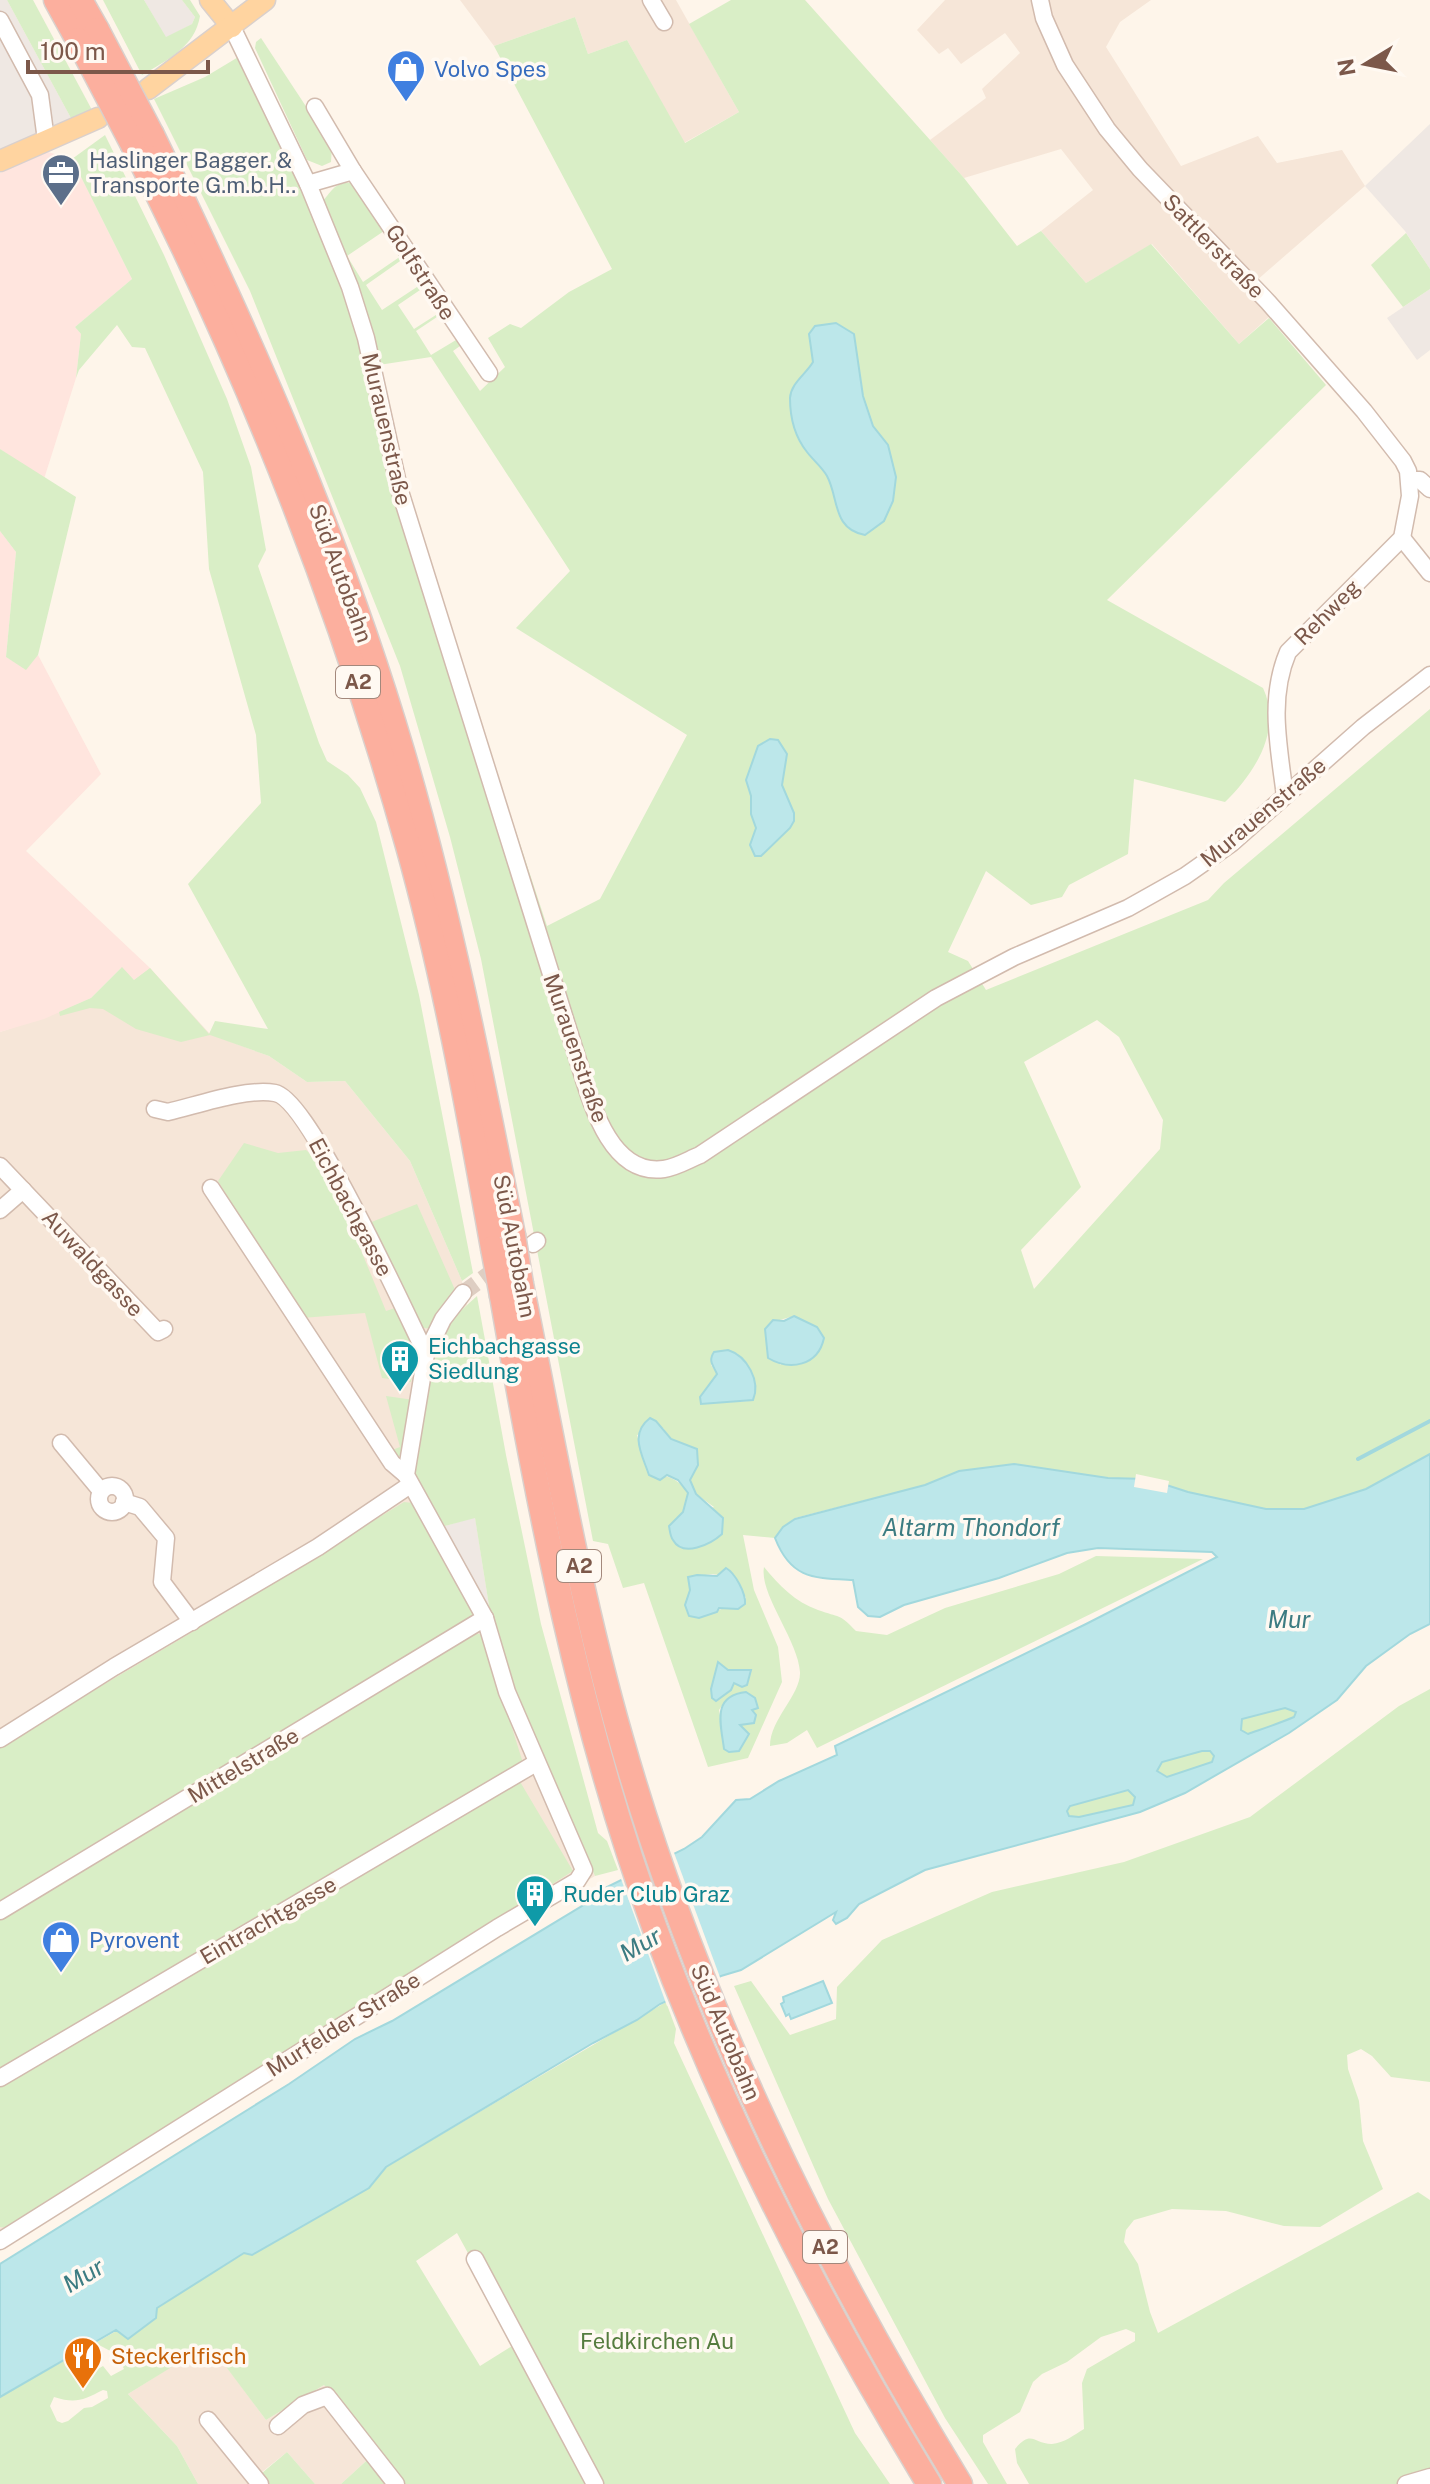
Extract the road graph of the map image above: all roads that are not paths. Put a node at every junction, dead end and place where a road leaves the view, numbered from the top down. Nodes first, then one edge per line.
1 (56, 0) edge
2 (80, 0) edge
3 (210, 0) edge
4 (265, 0) edge
5 (651, 0) edge
6 (1040, 0) edge
7 (0, 20) edge
8 (664, 22) dead end
9 (232, 27) junction
10 (87, 35) junction
11 (148, 89) dead end
12 (315, 107) dead end
13 (98, 118) dead end
14 (46, 140) junction
15 (0, 161) edge
16 (353, 171) junction
17 (308, 184) junction
18 (489, 373) dead end
19 (1410, 479) junction
20 (1430, 489) edge
21 (1402, 538) junction
22 (1430, 573) edge
23 (1430, 675) edge
24 (1285, 796) junction
25 (155, 1109) dead end
26 (0, 1166) edge
27 (211, 1188) dead end
28 (23, 1190) junction
29 (0, 1210) edge
30 (512, 1290) junction
31 (463, 1293) tunnel mouth
32 (164, 1329) dead end
33 (426, 1354) junction
34 (61, 1443) dead end
35 (408, 1480) junction
36 (485, 1618) junction
37 (192, 1622) junction
38 (0, 1739) edge
39 (536, 1763) junction
40 (0, 1911) edge
41 (0, 2078) edge
42 (0, 2241) edge
43 (475, 2259) dead end
44 (208, 2420) dead end
45 (278, 2426) dead end
46 (1430, 2477) edge
47 (260, 2484) edge
48 (396, 2484) edge
49 (595, 2484) edge
50 (929, 2484) edge
51 (960, 2484) edge
52 (1406, 2484) edge

1 - 10 highway, Süd Autobahn / A2
2 - 10 highway, Süd Autobahn / A2
3 - 9 main road
4 - 9 main road
5 - 8 street
6 - 19 street, Sattlerstraße
7 - 14 street
9 - 11 main road
9 - 17 street, Murauenstraße
10 - 30 highway, Süd Autobahn / A2, bridge
12 - 16 street, Golfstraße
13 - 14 main road
14 - 15 main road
16 - 17 street
16 - 18 street, Golfstraße
17 - 24 street, Murauenstraße
19 - 20 street
19 - 21 street
21 - 22 street
21 - 24 street, Rehweg
23 - 24 street, Murauenstraße
25 - 33 street, Eichbachgasse
26 - 28 street, Auwaldgasse
27 - 35 street
28 - 29 street, Auwaldgasse
28 - 32 street, Auwaldgasse
30 - 50 highway, Süd Autobahn / A2
30 - 51 highway, Süd Autobahn / A2
31 - 33 street
33 - 35 street
34 - 37 street
35 - 36 street
35 - 37 street
36 - 39 street
36 - 40 street, Mittelstraße
37 - 38 street
39 - 41 street, Eintrachtgasse
39 - 42 street, Murfelder Straße
43 - 49 street
44 - 47 street
45 - 48 street
46 - 52 street

